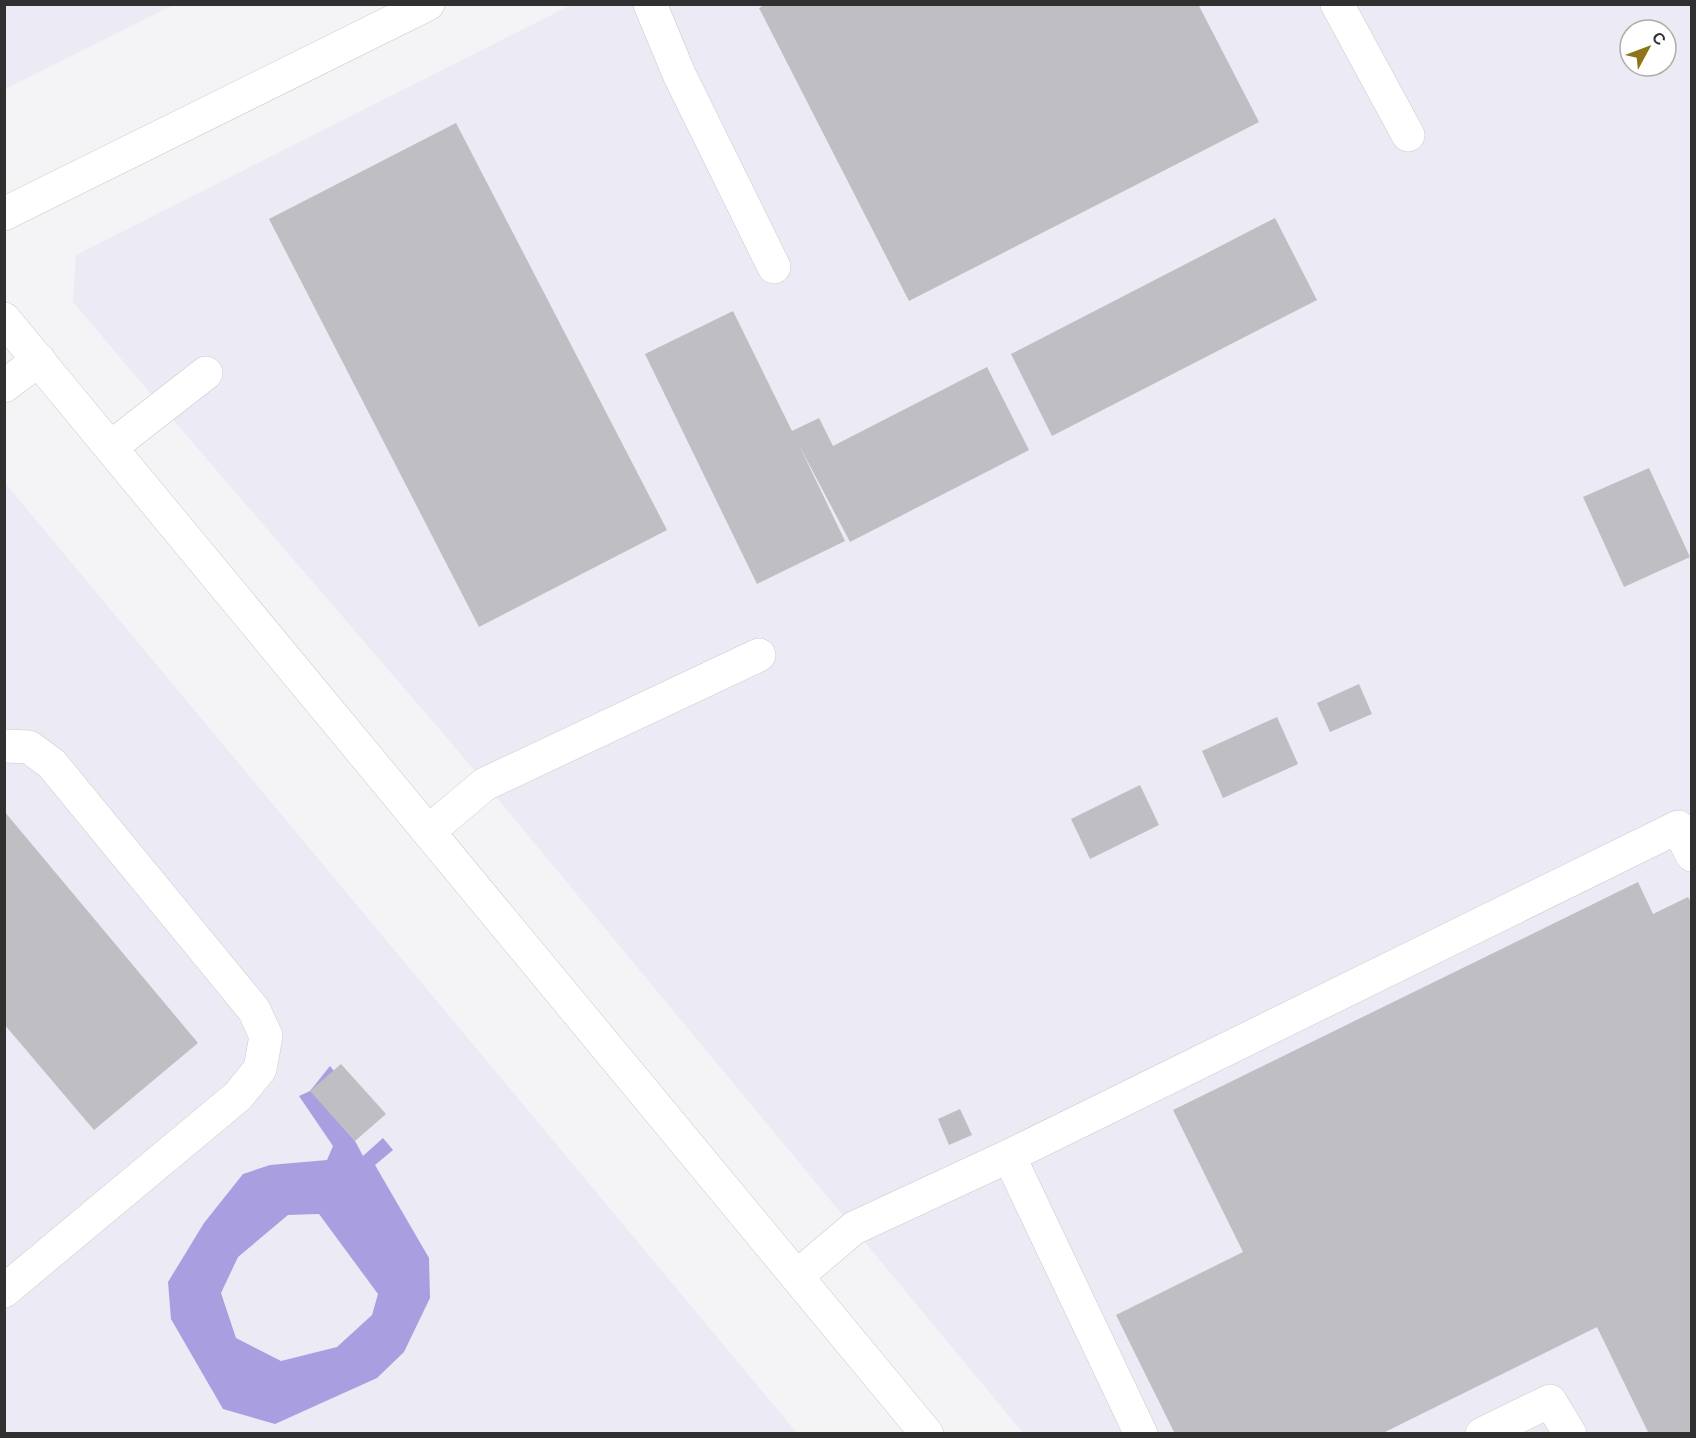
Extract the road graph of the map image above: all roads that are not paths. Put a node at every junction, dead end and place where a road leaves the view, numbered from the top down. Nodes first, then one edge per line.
1 (428, 4) edge
2 (650, 4) edge
3 (1337, 4) edge
4 (1408, 135) dead end
5 (4, 214) edge
6 (774, 267) dead end
7 (4, 319) edge
8 (39, 360) junction
9 (207, 373) dead end
10 (4, 386) edge
11 (111, 447) junction
12 (759, 656) dead end
13 (4, 746) edge
14 (429, 831) junction
15 (1692, 855) edge
16 (1009, 1156) junction
17 (797, 1276) junction
18 (7, 1284) edge
19 (927, 1434) edge
20 (1141, 1434) edge
21 (1482, 1434) edge
22 (1570, 1434) edge

1 - 5 street
2 - 6 street
3 - 4 street
7 - 8 street
8 - 10 street
8 - 11 street
9 - 11 street
11 - 14 street
12 - 14 street
13 - 18 street
14 - 17 street
15 - 16 street
16 - 17 street
16 - 20 street
17 - 19 street
21 - 22 street

